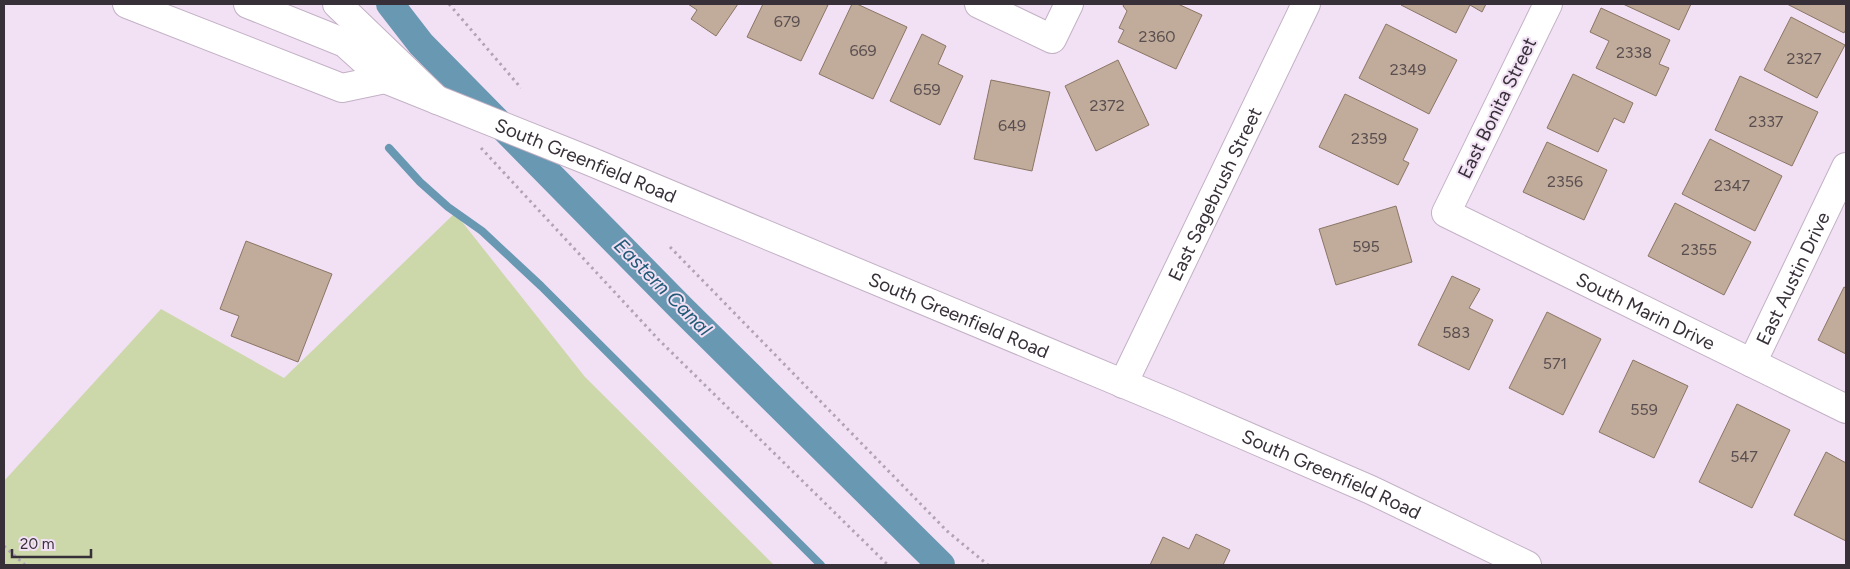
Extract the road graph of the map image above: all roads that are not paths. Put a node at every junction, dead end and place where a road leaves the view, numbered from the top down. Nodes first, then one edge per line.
1 (127, 4) edge
2 (248, 4) edge
3 (337, 4) edge
4 (979, 4) edge
5 (1069, 4) edge
6 (1306, 4) edge
7 (1548, 4) edge
8 (385, 79) junction
9 (443, 103) junction
10 (1846, 168) edge
11 (1446, 212) joint
12 (1752, 363) junction
13 (1123, 384) junction
14 (1846, 409) edge
15 (1527, 565) edge

1 - 8 main road
2 - 8 main road, South Greenfield Road
3 - 9 main road
4 - 5 main road
6 - 13 main road, East Sagebrush Street
7 - 11 main road, East Bonita Street
8 - 9 main road, South Greenfield Road
9 - 13 main road, South Greenfield Road
10 - 12 main road, East Austin Drive
11 - 12 main road, South Marin Drive
12 - 14 main road, South Marin Drive
13 - 15 main road, South Greenfield Road

